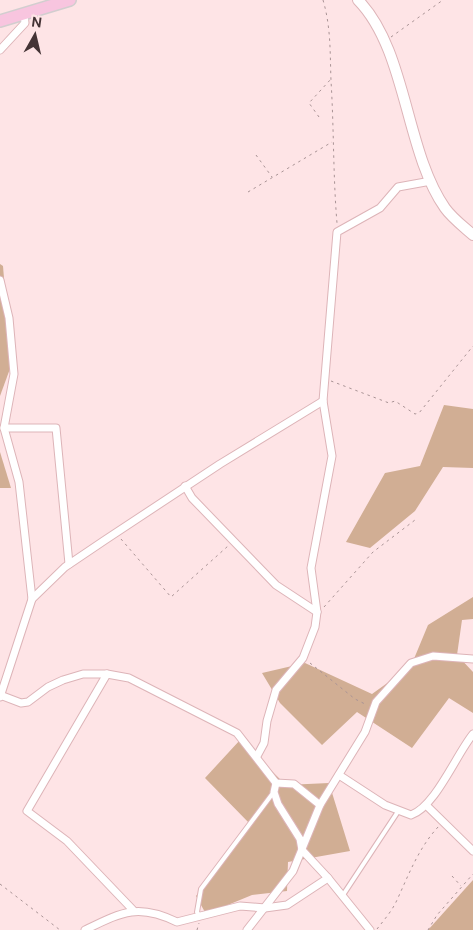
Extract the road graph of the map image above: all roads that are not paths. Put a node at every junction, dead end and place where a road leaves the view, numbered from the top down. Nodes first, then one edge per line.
1 (358, 0) edge
2 (62, 1) edge
3 (24, 14) junction
4 (0, 21) edge
5 (0, 50) edge
6 (431, 181) junction
7 (473, 234) edge
8 (0, 280) edge
9 (322, 401) junction
10 (4, 428) junction
11 (185, 486) junction
12 (69, 564) junction
13 (32, 599) junction
14 (317, 612) junction
15 (473, 659) edge
16 (107, 674) junction
17 (0, 696) edge
18 (473, 734) edge
19 (257, 756) junction
20 (340, 775) junction
21 (276, 783) junction
22 (274, 792) junction
23 (320, 805) junction
24 (427, 806) junction
25 (399, 810) junction
26 (302, 850) junction
27 (473, 851) edge
28 (328, 878) junction
29 (343, 895) junction
30 (264, 908) junction
31 (133, 910) junction
32 (200, 918) junction
33 (85, 930) edge
34 (247, 930) edge
35 (370, 930) edge

1 - 6 street
2 - 3 main road
3 - 4 main road
3 - 5 street
6 - 7 street
6 - 9 street
8 - 10 street
9 - 11 street
9 - 14 street
10 - 12 street
10 - 13 street
11 - 12 street
11 - 14 street
12 - 13 street
13 - 17 street
14 - 19 street
15 - 20 street
16 - 17 street
16 - 19 street
16 - 31 street
18 - 24 street
19 - 21 street
20 - 23 street
20 - 25 street
21 - 22 street
21 - 23 street
22 - 26 street
22 - 32 lane
23 - 26 street
24 - 25 street
24 - 27 street
25 - 29 lane
26 - 28 street
26 - 30 street
28 - 29 street
28 - 30 street
29 - 35 street
30 - 32 street
30 - 34 street
31 - 32 street
31 - 33 street

